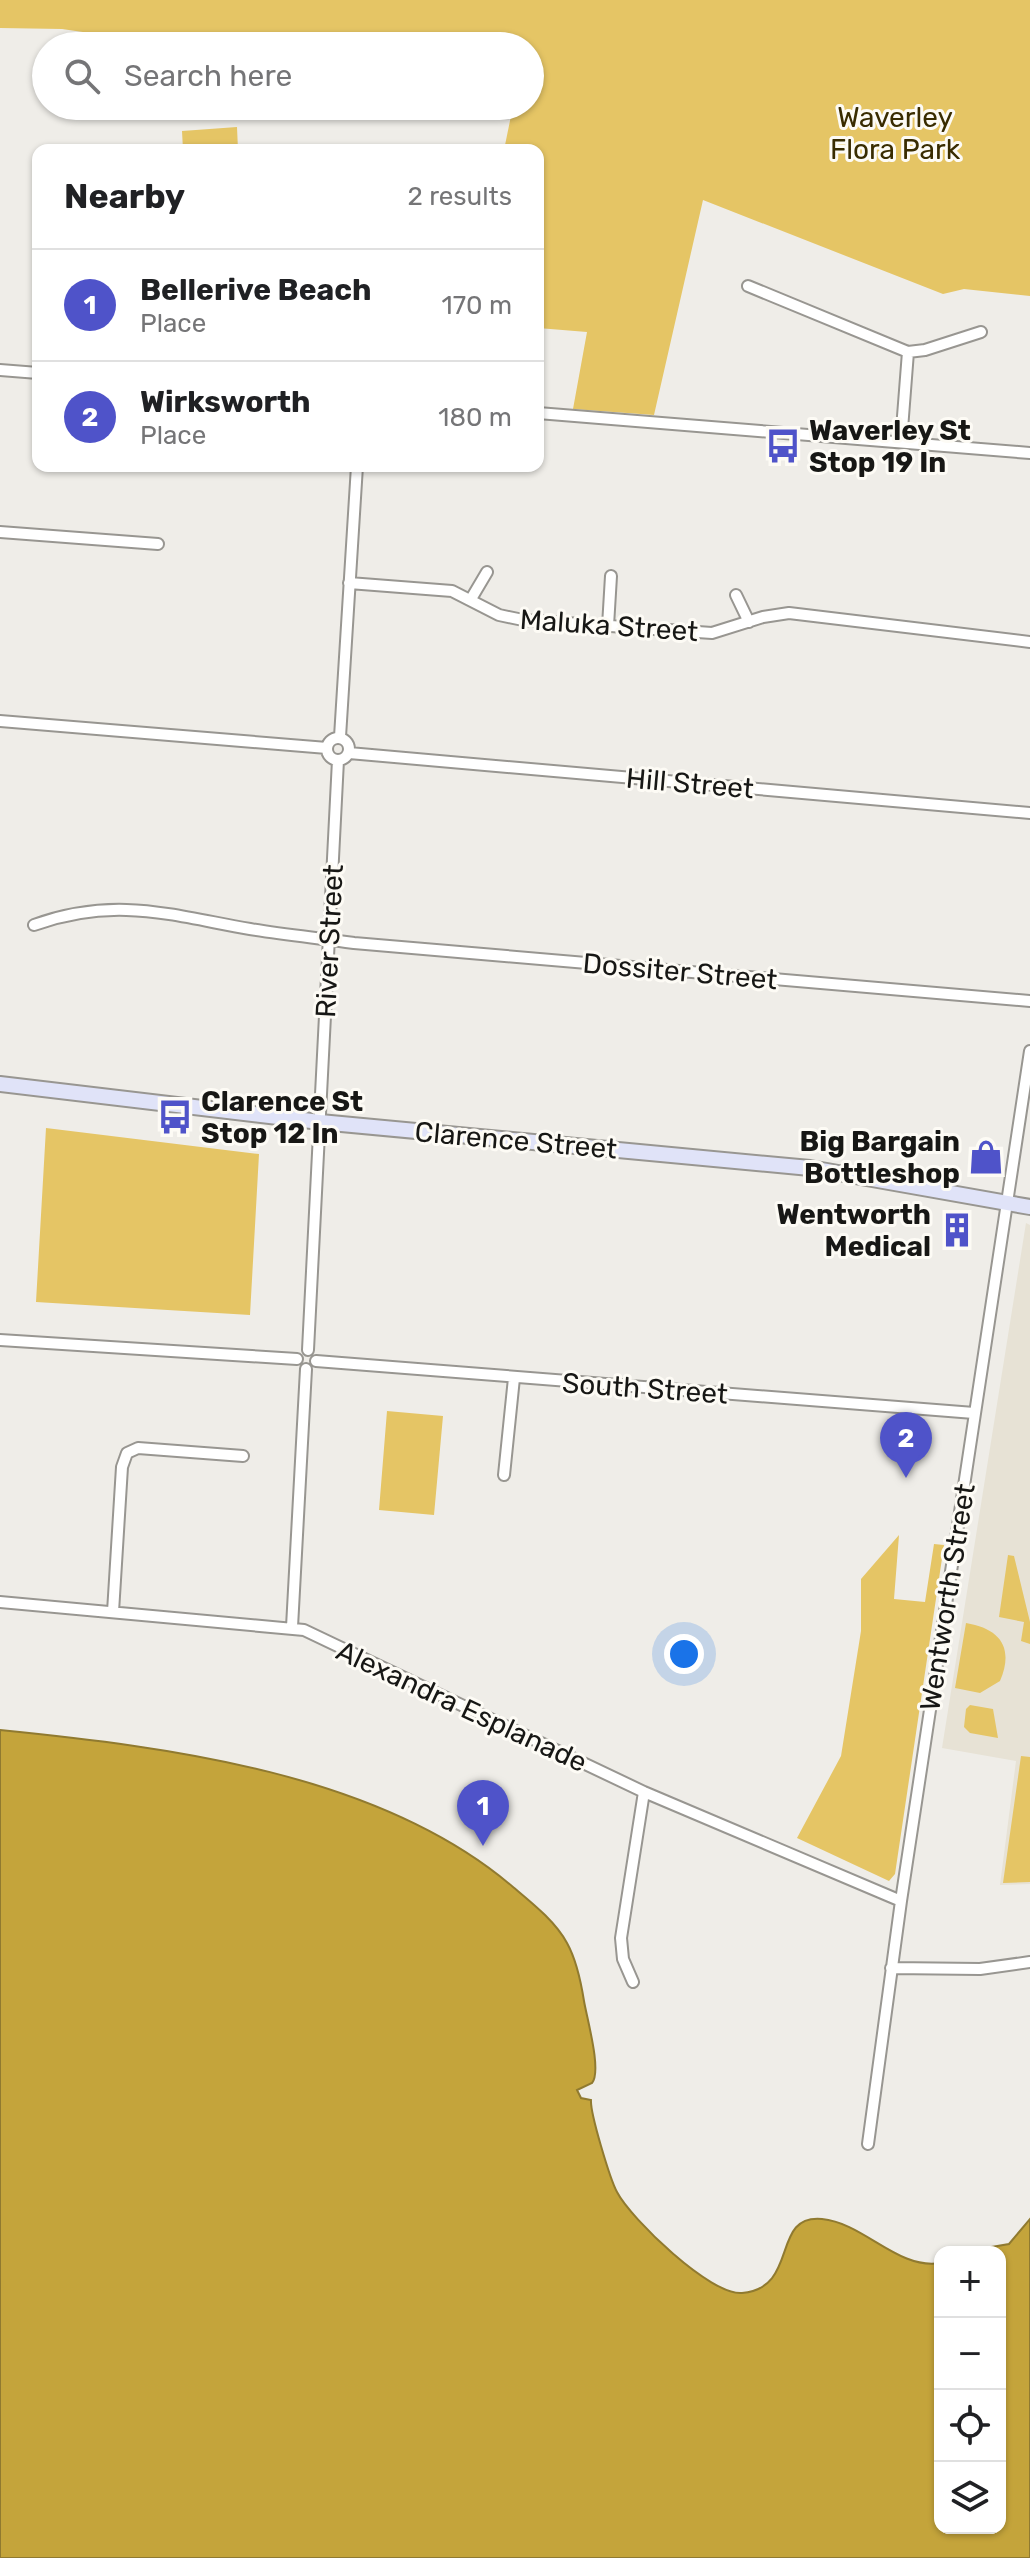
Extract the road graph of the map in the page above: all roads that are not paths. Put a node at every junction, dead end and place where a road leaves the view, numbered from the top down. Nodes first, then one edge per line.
1 (748, 286) dead end
2 (981, 332) dead end
3 (908, 352) junction
4 (0, 370) edge
5 (32, 373) edge
6 (544, 413) edge
7 (901, 442) junction
8 (1030, 453) edge
9 (357, 472) edge
10 (0, 532) edge
11 (158, 544) dead end
12 (487, 572) dead end
13 (611, 576) dead end
14 (349, 583) junction
15 (736, 595) dead end
16 (471, 599) junction
17 (749, 622) junction
18 (608, 626) junction
19 (1030, 642) edge
20 (0, 721) edge
21 (340, 737) junction
22 (327, 748) junction
23 (349, 753) junction
24 (338, 760) junction
25 (1030, 813) edge
26 (34, 925) dead end
27 (330, 939) junction
28 (1030, 1001) edge
29 (1030, 1051) edge
30 (0, 1084) edge
31 (320, 1122) junction
32 (1008, 1202) junction
33 (1030, 1207) edge
34 (0, 1340) edge
35 (308, 1350) junction
36 (297, 1359) junction
37 (311, 1365) junction
38 (514, 1378) junction
39 (974, 1413) junction
40 (243, 1456) dead end
41 (504, 1475) dead end
42 (0, 1602) edge
43 (113, 1612) junction
44 (292, 1627) junction
45 (644, 1792) junction
46 (901, 1901) junction
47 (1030, 1962) edge
48 (891, 1968) junction
49 (633, 1982) dead end
50 (868, 2144) dead end

1 - 3 street
2 - 3 street
3 - 7 street
4 - 5 street
6 - 7 street
7 - 8 street
9 - 14 street
10 - 11 street
12 - 16 street
13 - 18 street
14 - 16 street, Maluka Street
14 - 21 street
15 - 17 street, Maluka Street
16 - 18 street, Maluka Street
17 - 18 street, Maluka Street
17 - 19 street, Maluka Street
20 - 22 street
21 - 22 street
21 - 23 street
22 - 24 street
23 - 24 street
23 - 25 street, Hill Street
24 - 27 street, River Street
26 - 27 street, Dossiter Street
27 - 28 street, Dossiter Street
27 - 31 street, River Street
29 - 32 street, Wentworth Street
30 - 31 main road, Clarence Street
31 - 32 main road, Clarence Street
31 - 35 street, River Street
32 - 33 main road, Clarence Street
32 - 39 street, Wentworth Street
34 - 36 street
35 - 36 street
35 - 37 street
36 - 37 street
37 - 38 street, South Street
37 - 44 street
38 - 39 street, South Street
38 - 41 street
39 - 46 street, Wentworth Street
40 - 43 street
42 - 43 street, Alexandra Esplanade
43 - 44 street, Alexandra Esplanade
44 - 45 street, Alexandra Esplanade
45 - 46 street, Alexandra Esplanade
45 - 49 street
46 - 48 street, Wentworth Street
47 - 48 street
48 - 50 street, Wentworth Street

